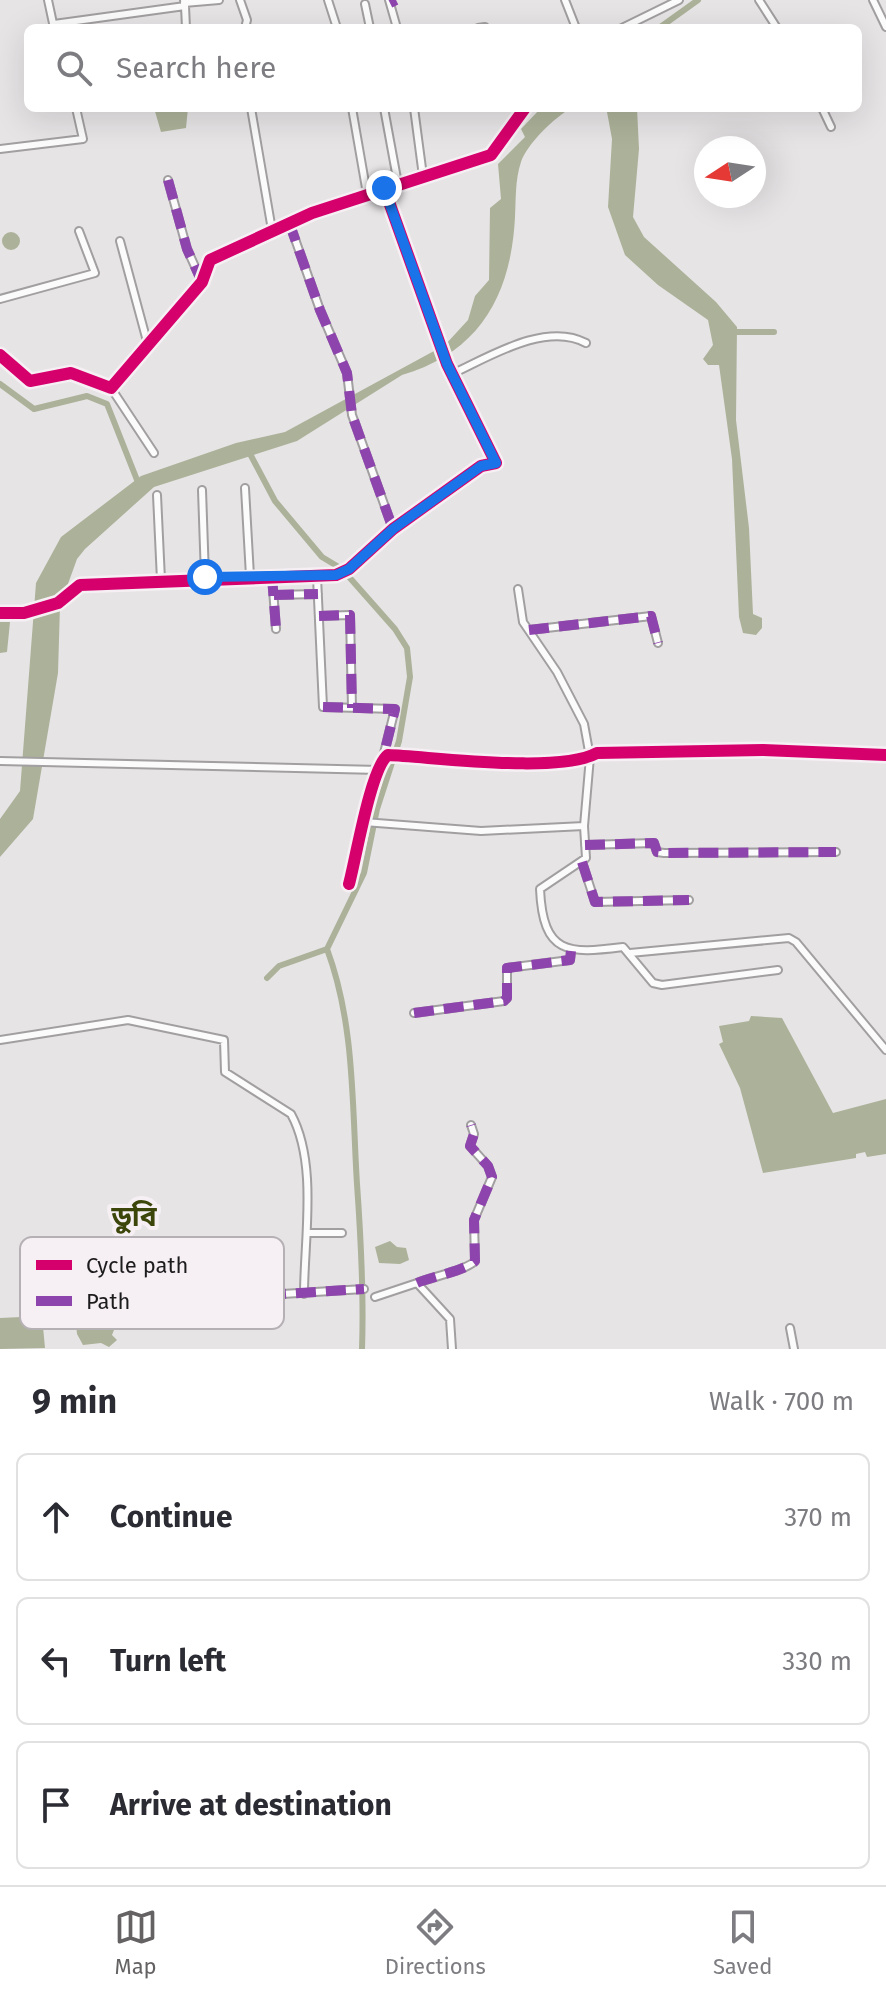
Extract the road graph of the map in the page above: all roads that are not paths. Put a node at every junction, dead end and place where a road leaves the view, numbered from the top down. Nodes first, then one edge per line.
1 (48, 0) edge
2 (219, 0) edge
3 (240, 0) edge
4 (328, 0) edge
5 (565, 0) edge
6 (679, 0) edge
7 (759, 0) edge
8 (873, 0) edge
9 (392, 1) edge
10 (184, 3) edge
11 (365, 4) dead end
12 (54, 24) edge
13 (65, 24) edge
14 (186, 24) edge
15 (246, 24) edge
16 (336, 24) edge
17 (369, 24) edge
18 (396, 24) edge
19 (574, 24) edge
20 (630, 24) edge
21 (774, 24) edge
22 (886, 27) edge
23 (77, 112) edge
24 (252, 112) edge
25 (353, 112) edge
26 (385, 112) edge
27 (415, 112) edge
28 (522, 112) edge
29 (824, 112) edge
30 (831, 127) dead end
31 (0, 149) edge
32 (423, 176) junction
33 (168, 180) dead end
34 (398, 184) junction
35 (384, 188) junction
36 (367, 194) junction
37 (289, 222) junction
38 (272, 230) junction
39 (79, 231) dead end
40 (120, 241) dead end
41 (202, 282) junction
42 (0, 299) edge
43 (586, 343) dead end
44 (148, 345) junction
45 (0, 355) edge
46 (452, 374) junction
47 (111, 388) junction
48 (154, 453) dead end
49 (245, 488) dead end
50 (202, 490) dead end
51 (157, 495) dead end
52 (393, 529) junction
53 (250, 576) junction
54 (272, 576) junction
55 (205, 577) junction
56 (317, 577) junction
57 (161, 580) junction
58 (518, 589) dead end
59 (318, 594) junction
60 (274, 595) junction
61 (0, 613) edge
62 (319, 616) junction
63 (276, 629) dead end
64 (529, 630) junction
65 (658, 643) dead end
66 (352, 708) junction
67 (886, 755) edge
68 (385, 756) junction
69 (590, 757) junction
70 (0, 761) edge
71 (379, 770) junction
72 (364, 822) junction
73 (584, 826) junction
74 (585, 845) junction
75 (836, 852) dead end
76 (582, 862) junction
77 (349, 884) dead end
78 (689, 900) dead end
79 (571, 951) junction
80 (630, 953) junction
81 (778, 970) dead end
82 (414, 1013) dead end
83 (0, 1040) edge
84 (886, 1050) edge
85 (471, 1125) dead end
86 (307, 1233) junction
87 (342, 1233) dead end
88 (417, 1283) junction
89 (364, 1289) dead end
90 (304, 1294) junction
91 (284, 1295) edge
92 (375, 1297) dead end
93 (790, 1328) dead end
94 (452, 1349) edge
95 (794, 1349) edge

1 - 12 street
2 - 10 street
3 - 15 street
4 - 16 street
5 - 19 street
6 - 20 street
7 - 21 street
8 - 22 street
9 - 18 street
10 - 13 street
10 - 14 street
11 - 17 street
23 - 31 street
24 - 38 street
25 - 36 street
26 - 34 street
27 - 32 street
28 - 32 street
29 - 30 street
32 - 34 street
33 - 41 street
34 - 35 street
35 - 36 street
35 - 46 street
36 - 37 street
37 - 38 street
37 - 52 street
38 - 41 street
39 - 42 street
40 - 44 street
41 - 44 street
43 - 46 street
44 - 47 street
45 - 47 street
46 - 52 street
47 - 48 street
49 - 53 street
50 - 55 street
51 - 57 street
52 - 56 street
53 - 54 street
53 - 55 street
54 - 56 street
54 - 60 street
55 - 57 street
56 - 59 street
57 - 61 street
58 - 64 street
59 - 60 street
59 - 62 street
60 - 63 street
62 - 66 street
62 - 66 street
64 - 65 street
64 - 69 street
66 - 68 street
67 - 69 street
68 - 69 street
68 - 71 street
69 - 73 street
70 - 71 street
71 - 72 street
72 - 73 street
72 - 77 street
73 - 74 street
74 - 75 street
74 - 76 street
76 - 78 street
76 - 79 street
79 - 80 street
79 - 82 street
80 - 81 street
80 - 84 street
83 - 86 street
85 - 88 street
86 - 87 street
86 - 90 street
88 - 92 street
88 - 94 street
89 - 90 street
90 - 91 street
93 - 95 street

